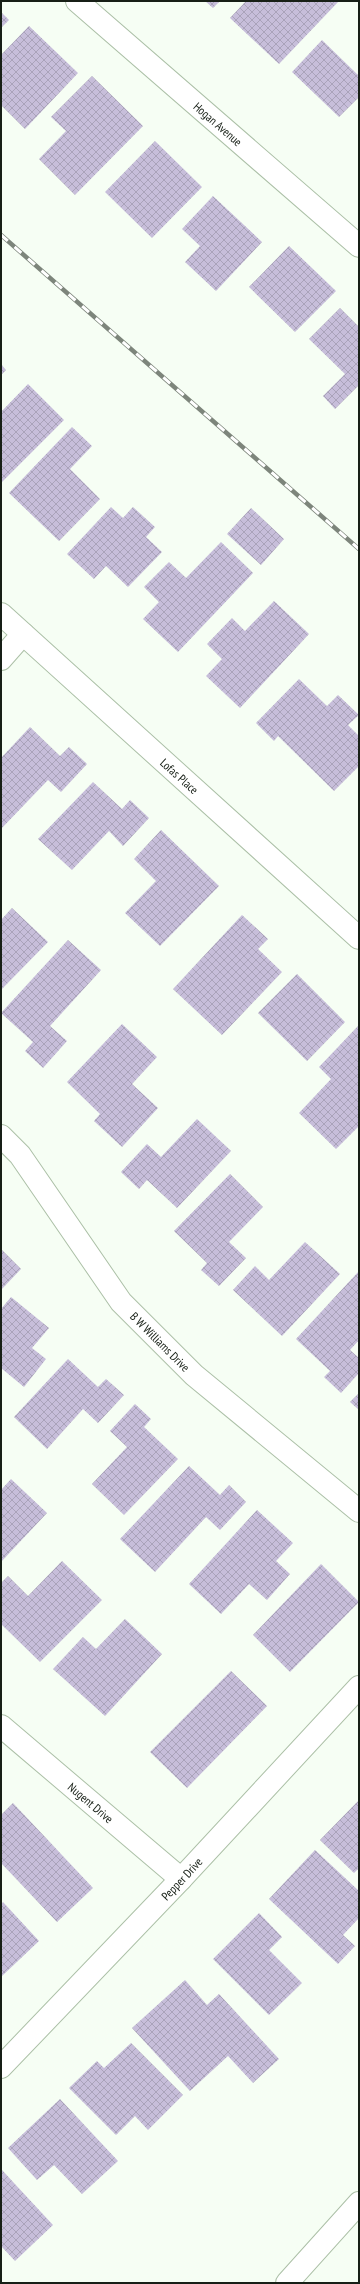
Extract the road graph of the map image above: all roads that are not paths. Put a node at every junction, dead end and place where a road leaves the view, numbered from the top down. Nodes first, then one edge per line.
1 (77, 1) edge
2 (359, 246) edge
3 (1, 614) edge
4 (23, 634) junction
5 (1, 659) edge
6 (359, 938) edge
7 (1, 1136) edge
8 (359, 1511) edge
9 (359, 1686) edge
10 (1, 1726) edge
11 (181, 1879) junction
12 (1, 2067) edge
13 (359, 2203) edge
14 (287, 2283) edge

1 - 2 street, Hogan Avenue
3 - 4 street, Lofas Place
4 - 5 street
4 - 6 street, Lofas Place
7 - 8 street, B W Williams Drive
9 - 11 street, Pepper Drive
10 - 11 street, Nugent Drive
11 - 12 street, Pepper Drive
13 - 14 street

